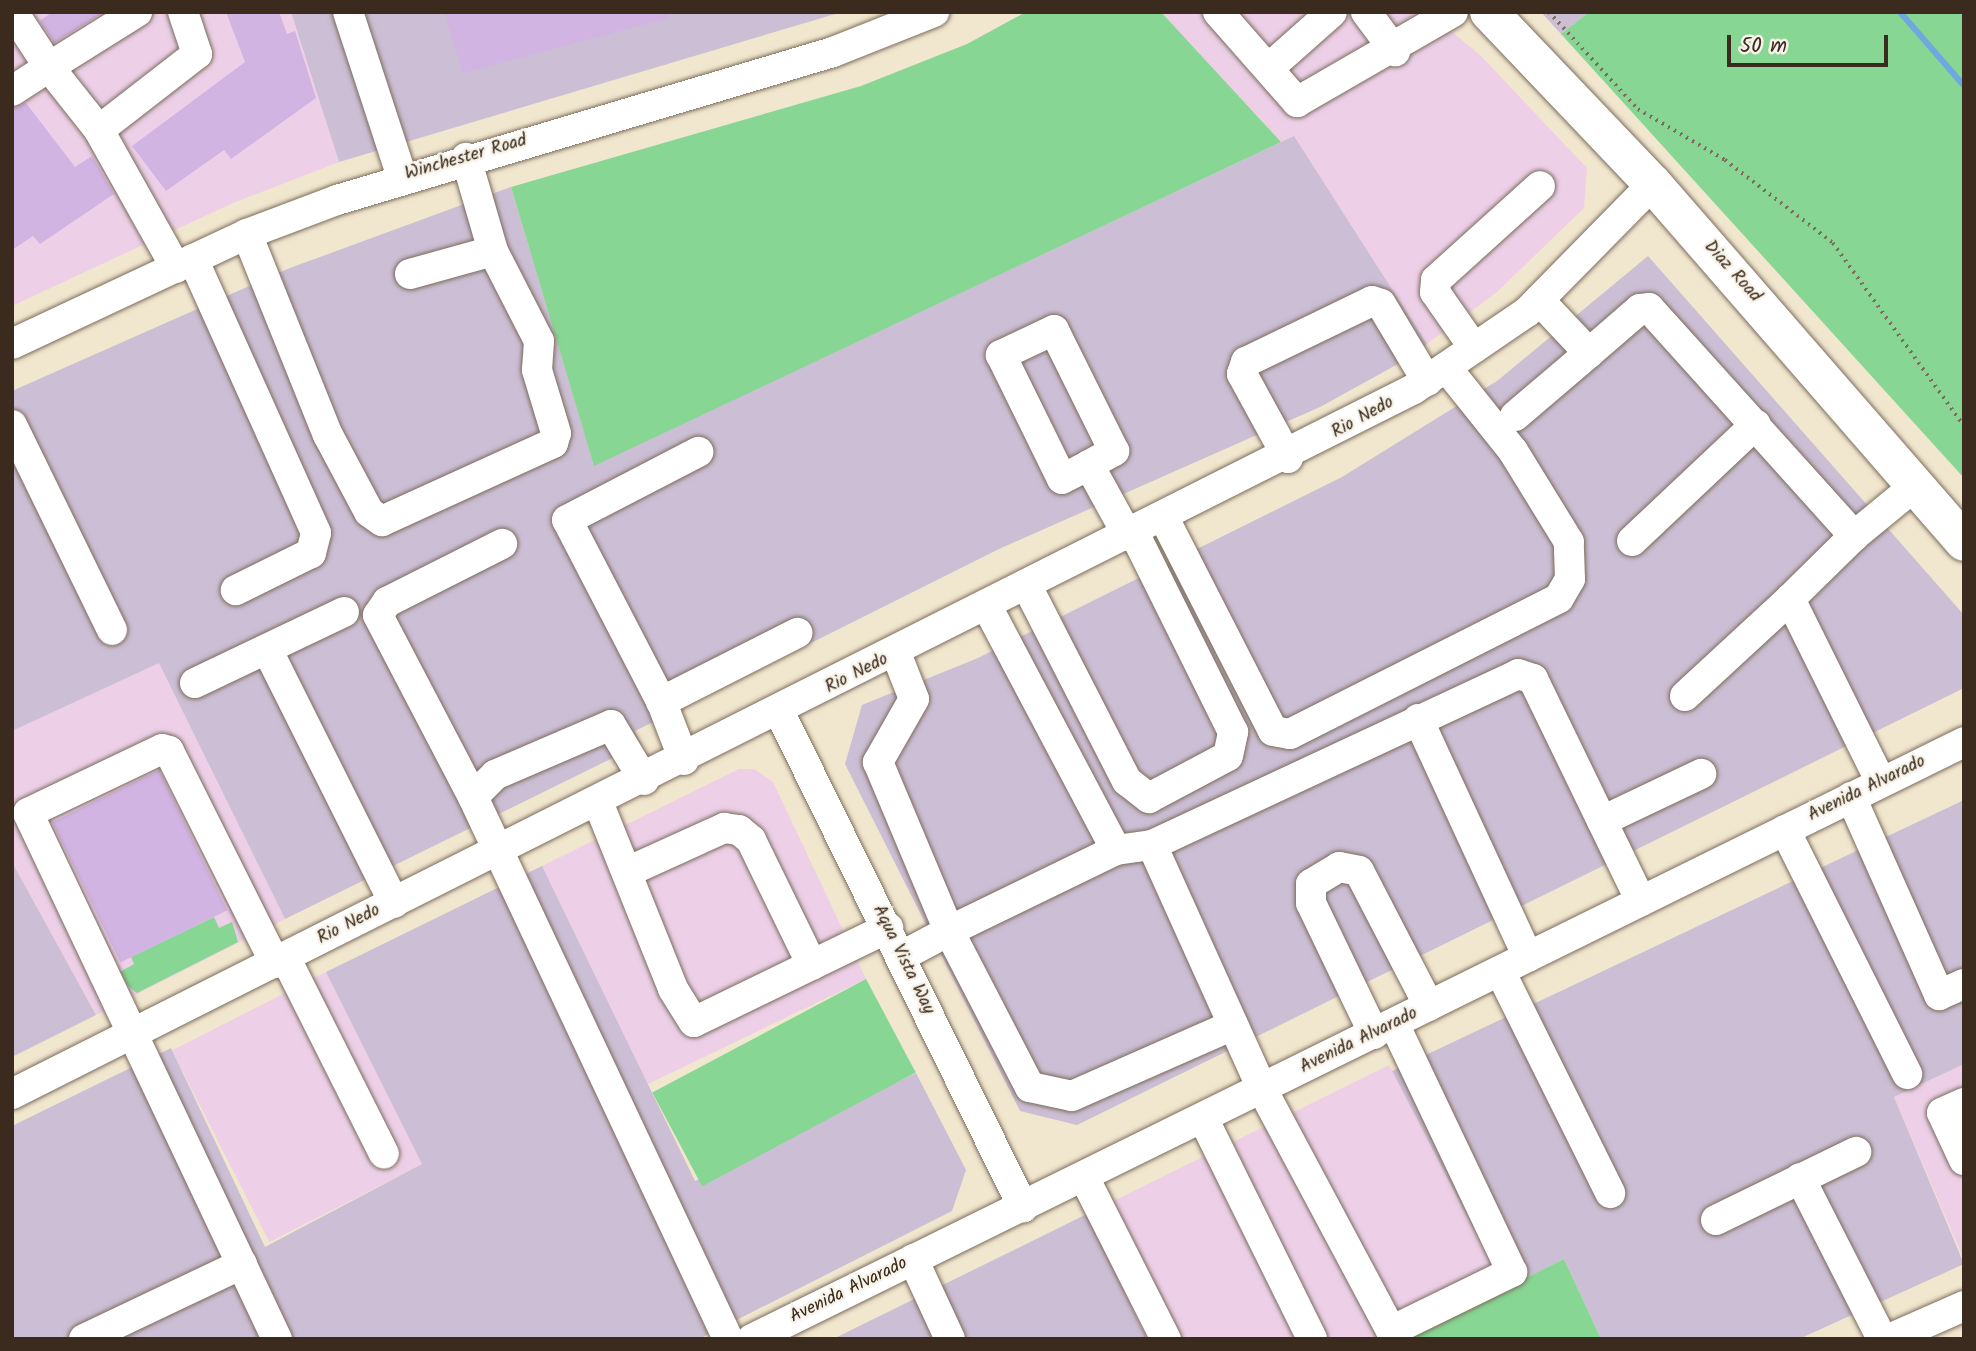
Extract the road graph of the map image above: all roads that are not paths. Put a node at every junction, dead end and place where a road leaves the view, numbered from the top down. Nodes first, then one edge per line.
1 (137, 12) edge
2 (183, 12) edge
3 (348, 12) edge
4 (934, 12) edge
5 (1218, 12) edge
6 (1332, 12) edge
7 (1366, 12) edge
8 (1453, 12) edge
9 (1489, 12) edge
10 (17, 15) edge
11 (1395, 51) junction
12 (49, 68) junction
13 (1269, 68) junction
14 (12, 91) edge
15 (99, 130) junction
16 (466, 158) junction
17 (402, 177) junction
18 (1653, 184) junction
19 (1541, 186) dead end
20 (247, 234) junction
21 (493, 250) junction
22 (184, 264) junction
23 (410, 274) dead end
24 (1539, 300) junction
25 (12, 344) edge
26 (1474, 348) junction
27 (1589, 353) junction
28 (1437, 374) junction
29 (1514, 416) dead end
30 (1756, 424) junction
31 (12, 425) edge
32 (698, 452) dead end
33 (1288, 458) junction
34 (1089, 465) junction
35 (1916, 485) junction
36 (1164, 519) junction
37 (1131, 535) junction
38 (1854, 536) junction
39 (1632, 541) dead end
40 (1964, 542) edge
41 (502, 544) dead end
42 (1027, 586) junction
43 (236, 590) dead end
44 (1790, 599) junction
45 (987, 606) junction
46 (344, 612) dead end
47 (112, 630) dead end
48 (797, 633) dead end
49 (267, 649) junction
50 (896, 653) junction
51 (195, 683) dead end
52 (1685, 696) dead end
53 (661, 702) junction
54 (780, 713) junction
55 (1418, 719) junction
56 (1964, 742) edge
57 (684, 761) junction
58 (1701, 774) dead end
59 (644, 780) junction
60 (1881, 782) junction
61 (472, 797) junction
62 (1851, 797) junction
63 (598, 802) junction
64 (1602, 821) junction
65 (1785, 830) junction
66 (1152, 845) junction
67 (502, 850) junction
68 (1116, 850) junction
69 (627, 872) junction
70 (1641, 901) junction
71 (394, 903) junction
72 (887, 928) junction
73 (949, 931) junction
74 (902, 956) junction
75 (1528, 957) junction
76 (280, 960) junction
77 (812, 965) junction
78 (1500, 971) junction
79 (1964, 984) edge
80 (1429, 1006) junction
81 (1233, 1025) junction
82 (1384, 1029) junction
83 (134, 1034) junction
84 (1907, 1074) dead end
85 (1262, 1089) junction
86 (12, 1094) edge
87 (1964, 1103) edge
88 (1203, 1118) junction
89 (1856, 1152) dead end
90 (384, 1154) dead end
91 (1964, 1160) edge
92 (1083, 1177) junction
93 (1800, 1178) junction
94 (1609, 1193) dead end
95 (1023, 1208) junction
96 (1716, 1220) dead end
97 (913, 1259) junction
98 (242, 1264) junction
99 (1964, 1306) edge
100 (1384, 1335) edge
101 (84, 1339) edge
102 (277, 1339) edge
103 (728, 1339) edge
104 (752, 1339) edge
105 (950, 1339) edge
106 (1166, 1339) edge
107 (1312, 1339) edge
108 (1882, 1339) edge
109 (1889, 1339) edge

1 - 12 street
2 - 15 street
3 - 17 street
4 - 16 street, Winchester Road
5 - 13 street
6 - 13 street
7 - 11 street
8 - 11 street
9 - 18 main road, Diaz Road
10 - 12 street
11 - 13 street
12 - 14 street
12 - 15 street
15 - 22 street
16 - 17 street, Winchester Road
16 - 21 street
17 - 20 street, Winchester Road
18 - 24 street, Rio Nedo
18 - 35 main road, Diaz Road
19 - 26 street
20 - 21 street
20 - 22 street, Winchester Road
21 - 23 street
22 - 25 street, Winchester Road
22 - 43 street
24 - 26 street, Rio Nedo
24 - 27 street
26 - 28 street, Rio Nedo
27 - 29 street
27 - 30 street
28 - 33 street, Rio Nedo
28 - 33 street
28 - 36 street
30 - 38 street
30 - 39 street
31 - 47 street
32 - 53 street
33 - 36 street, Rio Nedo
34 - 34 street
34 - 37 street
35 - 38 street
35 - 40 main road, Diaz Road
36 - 37 street, Rio Nedo
37 - 42 street, Rio Nedo
37 - 42 street
38 - 44 street
41 - 61 street
42 - 45 street, Rio Nedo
44 - 52 street
44 - 60 street
45 - 50 street, Rio Nedo
45 - 68 street
46 - 49 street
48 - 53 street
49 - 51 street
49 - 71 street
50 - 54 street, Rio Nedo
50 - 73 street
53 - 57 street
54 - 57 street, Rio Nedo
54 - 72 street, Aqua Vista Way
55 - 64 street
55 - 66 street
55 - 75 street
56 - 60 street, Avenida Alvarado
57 - 59 street, Rio Nedo
58 - 64 street
59 - 61 street
59 - 63 street, Rio Nedo
60 - 62 street, Avenida Alvarado
61 - 67 street
62 - 65 street, Avenida Alvarado
62 - 79 street
63 - 67 street, Rio Nedo
63 - 69 street
64 - 70 street
65 - 70 street, Avenida Alvarado
65 - 84 street
66 - 68 street
66 - 81 street
67 - 71 street, Rio Nedo
67 - 103 street
68 - 73 street
69 - 77 street
69 - 77 street
70 - 75 street, Avenida Alvarado
71 - 76 street, Rio Nedo
72 - 74 street, Aqua Vista Way
72 - 77 street
73 - 74 street
73 - 81 street
74 - 95 street, Aqua Vista Way
75 - 78 street, Avenida Alvarado
76 - 83 street, Rio Nedo
76 - 83 street
76 - 90 street
78 - 80 street, Avenida Alvarado
78 - 94 street
80 - 82 street, Avenida Alvarado
80 - 82 street
81 - 85 street
82 - 85 street, Avenida Alvarado
82 - 100 street
83 - 86 street, Rio Nedo
83 - 98 street
85 - 88 street, Avenida Alvarado
85 - 100 street
87 - 91 street
88 - 92 street, Avenida Alvarado
88 - 107 street
89 - 93 street
92 - 95 street, Avenida Alvarado
92 - 106 street
93 - 96 street
93 - 108 street
95 - 97 street, Avenida Alvarado
97 - 104 street, Avenida Alvarado
97 - 105 street
98 - 101 street
98 - 102 street
99 - 109 street

